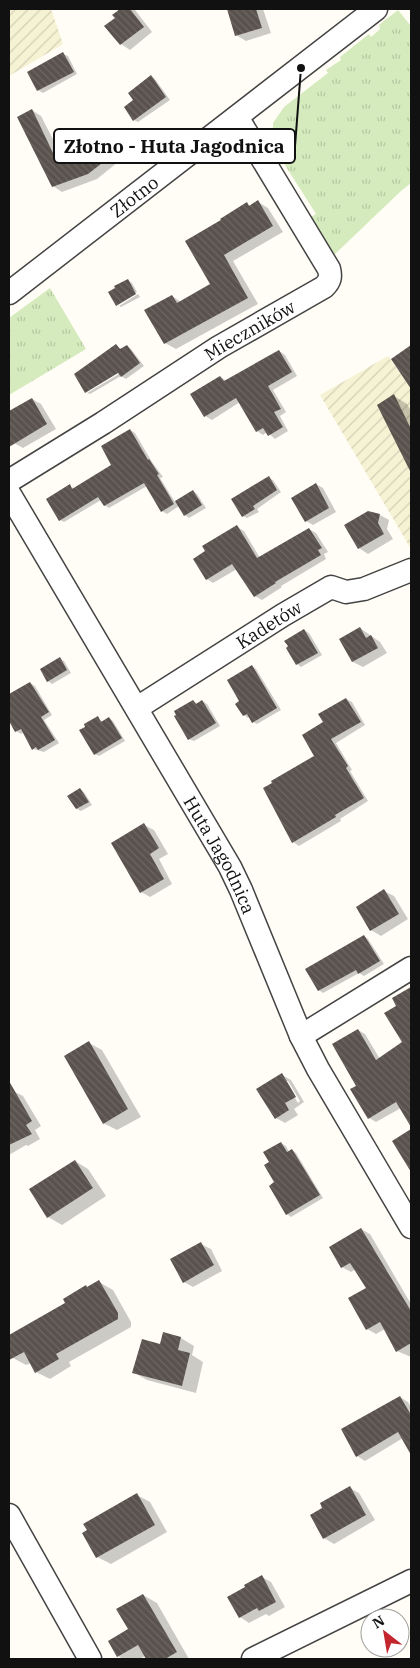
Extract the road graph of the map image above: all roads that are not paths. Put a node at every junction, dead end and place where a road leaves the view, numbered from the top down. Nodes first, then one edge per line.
1 (376, 9) edge
2 (237, 117) junction
3 (9, 293) edge
4 (9, 481) edge
5 (9, 493) edge
6 (411, 570) edge
7 (137, 708) junction
8 (411, 968) edge
9 (301, 1036) junction
10 (411, 1227) edge
11 (9, 1515) edge
12 (411, 1581) edge
13 (90, 1659) edge
14 (253, 1659) edge

1 - 2 street, Złotno
2 - 3 street, Złotno
2 - 4 street, Mieczników
5 - 7 street, Huta Jagodnica
6 - 7 street, Kadetów
7 - 9 street, Huta Jagodnica
8 - 9 street
9 - 10 street, Huta Jagodnica
11 - 13 street
12 - 14 street

